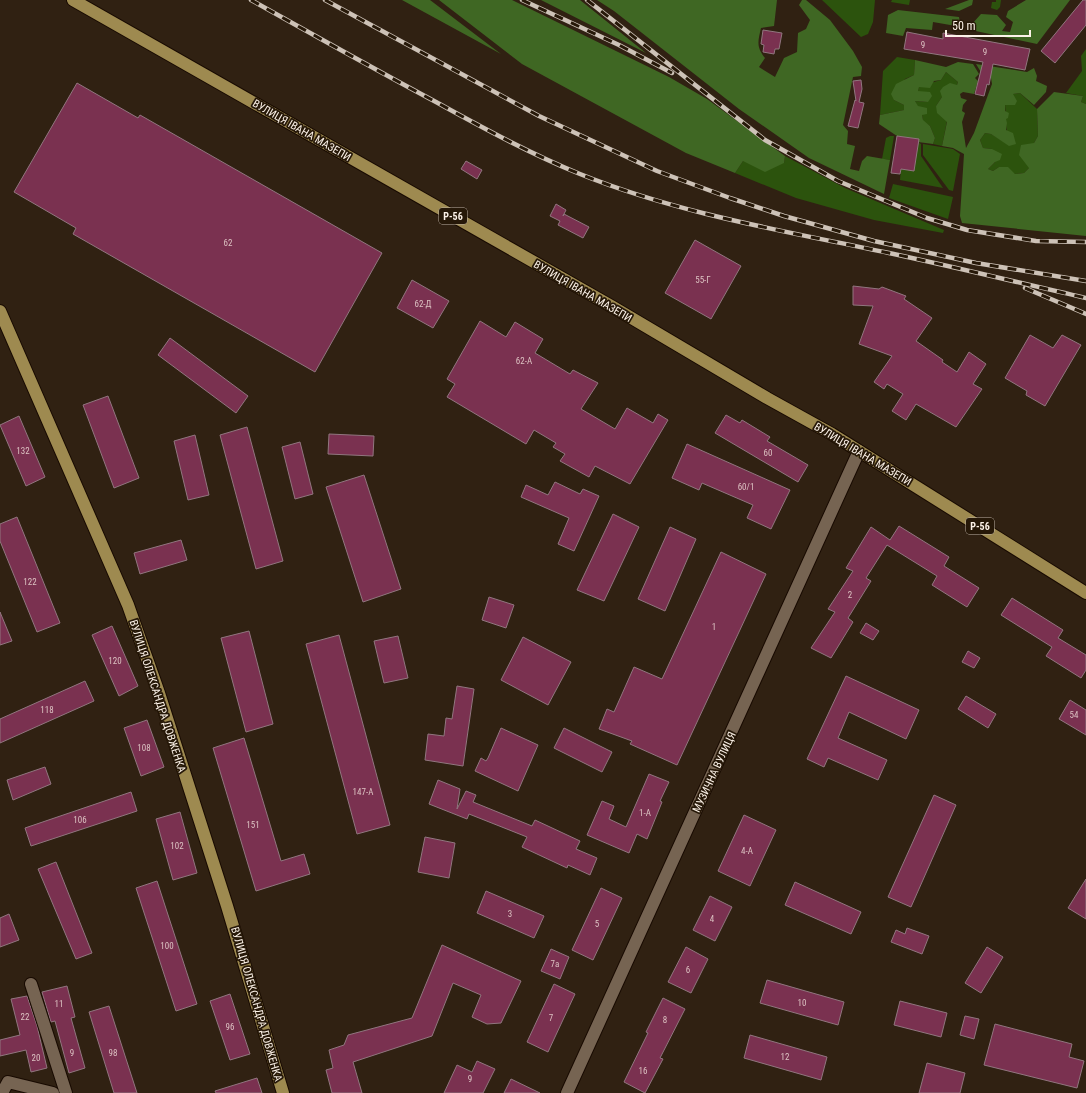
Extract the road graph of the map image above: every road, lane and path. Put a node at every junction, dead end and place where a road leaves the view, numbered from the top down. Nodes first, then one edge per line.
1 (73, 0) edge
2 (0, 311) edge
3 (859, 451) junction
4 (1086, 593) edge
5 (31, 984) dead end
6 (2, 1093) edge
7 (53, 1093) edge
8 (66, 1093) edge
9 (283, 1093) edge
10 (567, 1093) edge

1 - 3 main road, ВУЛИЦЯ ІВАНА МАЗЕПИ / Р-56
2 - 9 main road, ВУЛИЦЯ ОЛЕКСАНДРА ДОВЖЕНКА
3 - 4 main road, ВУЛИЦЯ ІВАНА МАЗЕПИ / Р-56
3 - 10 street, МУЗИЧНА ВУЛИЦЯ
5 - 8 street
6 - 7 street

